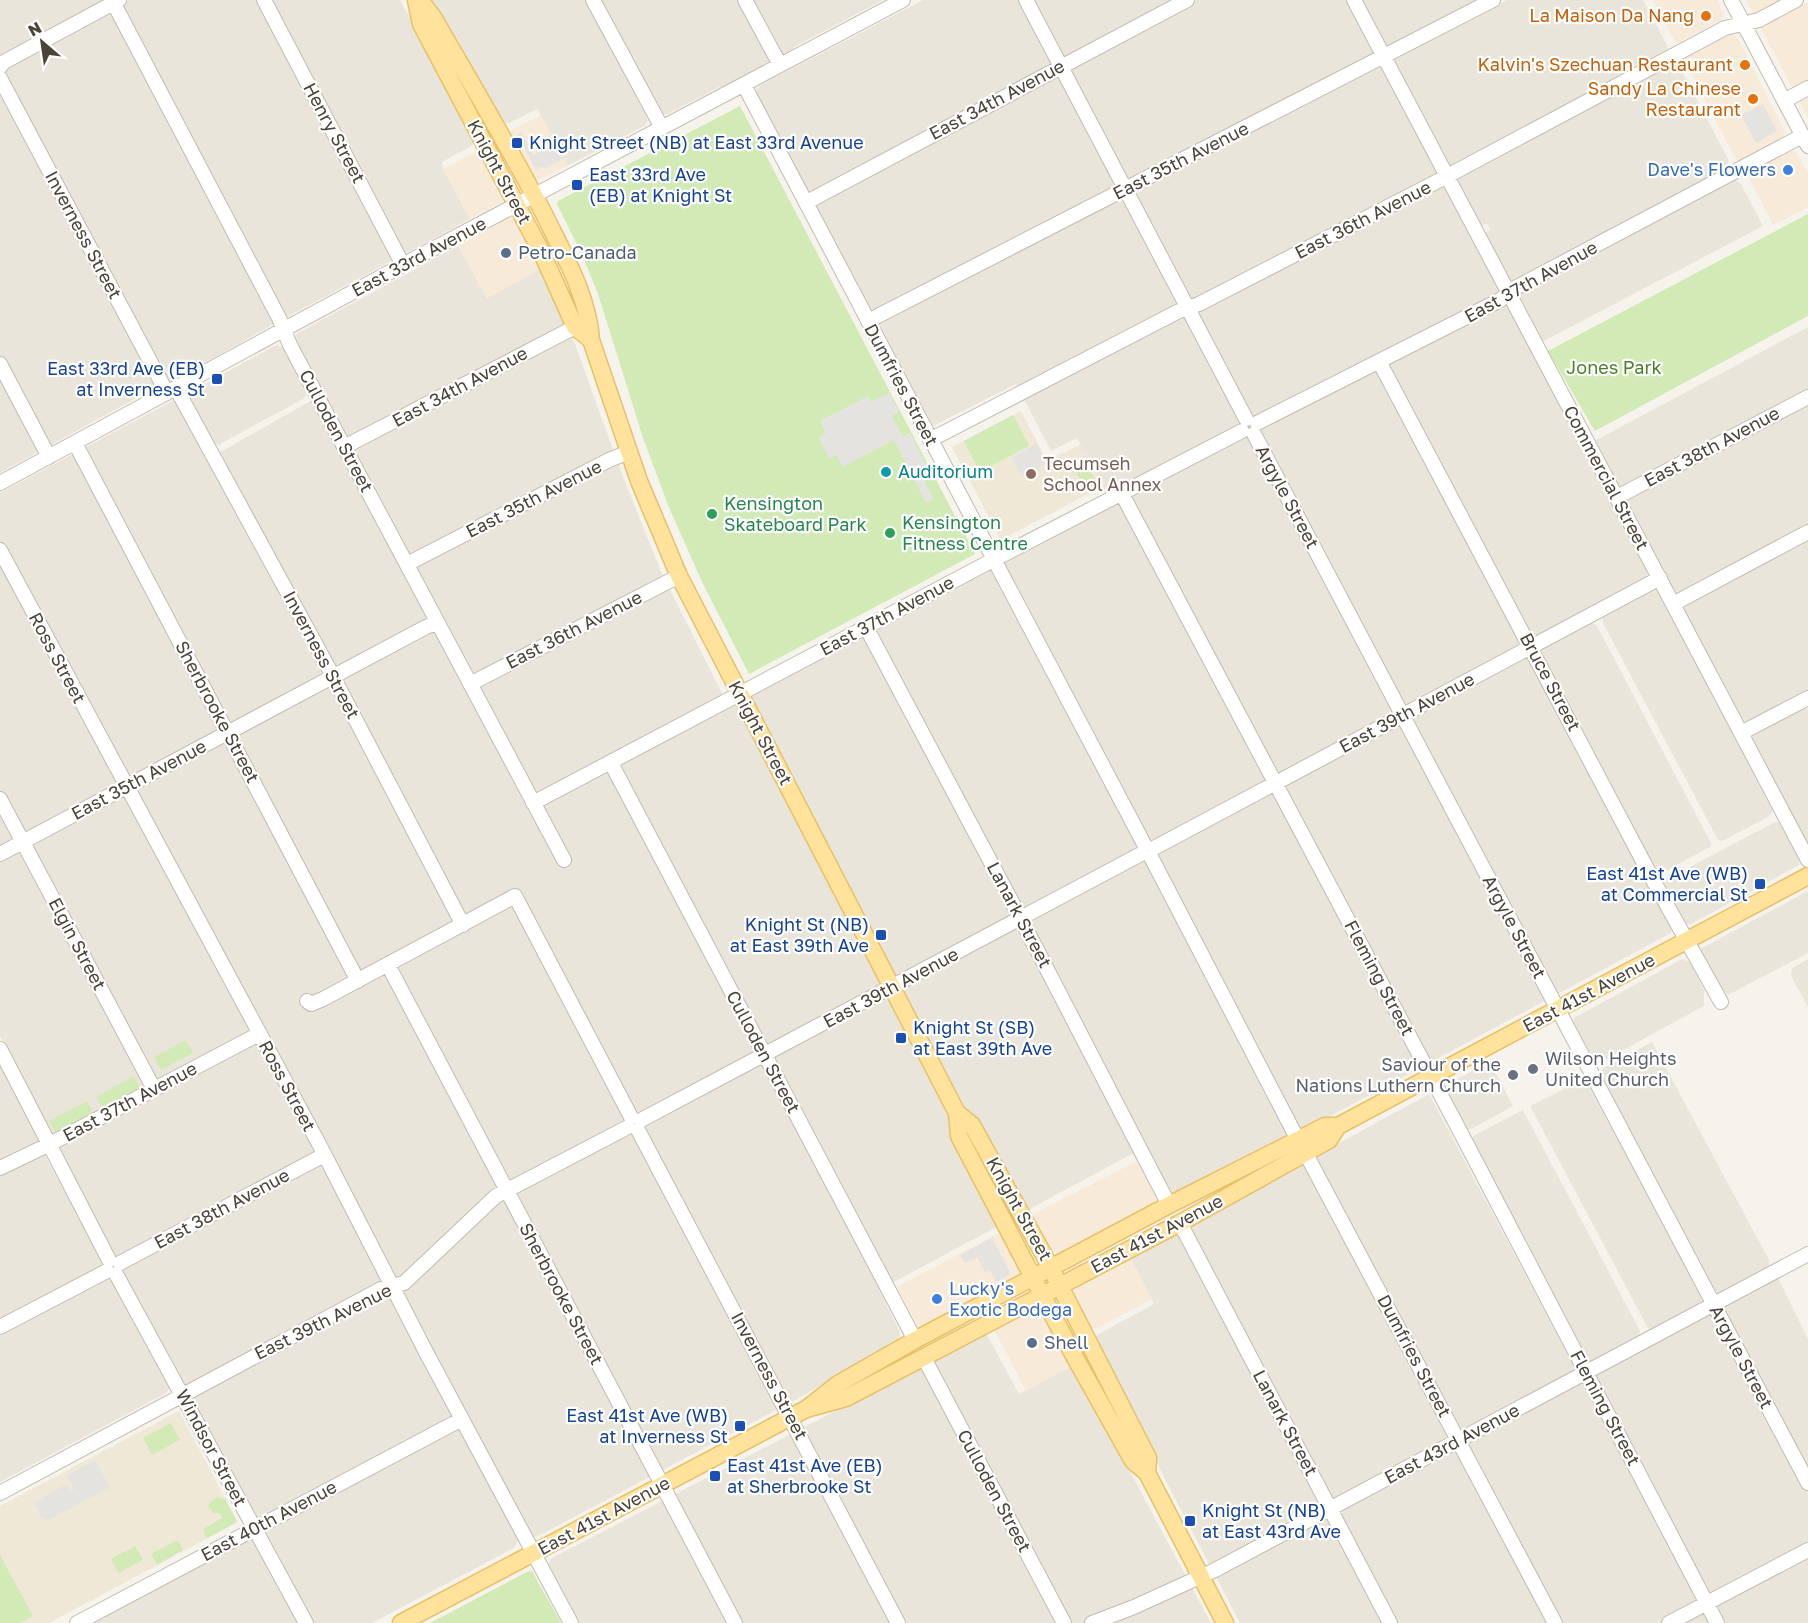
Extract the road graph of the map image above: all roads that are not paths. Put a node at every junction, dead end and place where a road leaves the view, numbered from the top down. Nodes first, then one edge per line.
1 (264, 0) edge
2 (418, 0) edge
3 (593, 0) edge
4 (745, 0) edge
5 (903, 0) edge
6 (1026, 0) edge
7 (1187, 0) edge
8 (1354, 0) edge
9 (1493, 0) edge
10 (1731, 0) edge
11 (1796, 0) edge
12 (115, 1) edge
13 (1743, 23) junction
14 (1385, 57) junction
15 (780, 65) junction
16 (1061, 66) junction
17 (0, 67) edge
18 (0, 78) edge
19 (744, 85) junction
20 (1808, 87) edge
21 (1784, 101) junction
22 (662, 128) junction
23 (1805, 141) edge
24 (1446, 177) junction
25 (1126, 189) junction
26 (534, 195) junction
27 (807, 202) junction
28 (517, 205) junction
29 (404, 265) junction
30 (1509, 294) junction
31 (1188, 308) junction
32 (868, 321) junction
33 (575, 327) junction
34 (284, 330) junction
35 (591, 340) junction
36 (1380, 363) junction
37 (0, 364) edge
38 (172, 390) junction
39 (1808, 397) edge
40 (1250, 427) junction
41 (930, 440) junction
42 (75, 443) junction
43 (344, 447) junction
44 (629, 452) junction
45 (49, 457) junction
46 (0, 483) edge
47 (1122, 494) junction
48 (1617, 497) junction
49 (1808, 532) edge
50 (0, 550) edge
51 (993, 560) junction
52 (407, 564) junction
53 (679, 576) junction
54 (1660, 578) junction
55 (1674, 604) junction
56 (437, 623) junction
57 (866, 627) junction
58 (1531, 647) junction
59 (333, 677) junction
60 (470, 684) junction
61 (740, 694) junction
62 (1808, 698) edge
63 (1403, 715) junction
64 (228, 733) junction
65 (1741, 733) junction
66 (611, 763) junction
67 (1275, 783) junction
68 (126, 787) junction
69 (0, 799) edge
70 (534, 803) junction
71 (23, 842) junction
72 (1147, 851) junction
73 (0, 854) edge
74 (564, 860) dead end
75 (1808, 860) edge
76 (1808, 876) edge
77 (1021, 919) junction
78 (463, 925) junction
79 (1687, 941) junction
80 (388, 964) junction
81 (358, 981) junction
82 (892, 987) junction
83 (307, 1001) dead end
84 (1721, 1002) dead end
85 (1558, 1009) junction
86 (259, 1034) junction
87 (0, 1048) edge
88 (764, 1055) junction
89 (1430, 1078) junction
90 (154, 1089) junction
91 (957, 1113) junction
92 (635, 1124) junction
93 (50, 1144) junction
94 (1302, 1146) junction
95 (324, 1155) junction
96 (0, 1168) edge
97 (506, 1190) junction
98 (1169, 1205) junction
99 (1180, 1223) junction
100 (1808, 1254) edge
101 (113, 1267) junction
102 (1051, 1268) junction
103 (1034, 1277) junction
104 (392, 1286) junction
105 (1060, 1286) junction
106 (1043, 1295) junction
107 (1713, 1305) junction
108 (0, 1328) edge
109 (915, 1340) junction
110 (924, 1359) junction
111 (1586, 1372) junction
112 (182, 1395) junction
113 (806, 1409) junction
114 (790, 1418) junction
115 (462, 1419) junction
116 (1458, 1439) junction
117 (1147, 1473) junction
118 (1808, 1483) edge
119 (662, 1485) junction
120 (0, 1493) edge
121 (1330, 1509) junction
122 (254, 1528) junction
123 (1808, 1550) edge
124 (534, 1553) junction
125 (1201, 1577) junction
126 (1707, 1603) junction
127 (77, 1623) edge
128 (306, 1623) edge
129 (401, 1623) edge
130 (571, 1623) edge
131 (735, 1623) edge
132 (898, 1623) edge
133 (1064, 1623) edge
134 (1092, 1623) edge
135 (1225, 1623) edge
136 (1390, 1623) edge
137 (1555, 1623) edge
138 (1669, 1623) edge
139 (1717, 1623) edge

1 - 29 street, Henry Street
2 - 26 main road, Knight Street
2 - 28 main road, Knight Street
3 - 22 street
4 - 15 street
5 - 15 street, East 33rd Avenue
6 - 16 street, Argyle Street
7 - 16 street, East 34th Avenue
8 - 14 street, Commercial Street
9 - 14 street, East 35th Avenue
10 - 13 street
11 - 13 street, East 36th Avenue
12 - 17 street
12 - 34 street, Culloden Street
13 - 21 street
13 - 24 street, East 36th Avenue
14 - 24 street, Commercial Street
14 - 25 street, East 35th Avenue
15 - 19 street, East 33rd Avenue
16 - 25 street, Argyle Street
16 - 27 street, East 34th Avenue
18 - 38 street, Inverness Street
19 - 22 street, East 33rd Avenue
19 - 27 street, Dumfries Street
20 - 21 street
21 - 23 street
22 - 26 street, East 33rd Avenue
23 - 30 street, East 37th Avenue
24 - 30 street, Commercial Street
24 - 31 street, East 36th Avenue
25 - 31 street, Argyle Street
25 - 32 street, East 35th Avenue
26 - 28 street, East 33rd Avenue
26 - 35 main road, Knight Street
27 - 32 street, Dumfries Street
28 - 29 street, East 33rd Avenue
28 - 33 main road, Knight Street
29 - 34 street, East 33rd Avenue
30 - 36 street, East 37th Avenue
30 - 48 street, Commercial Street
31 - 40 street, Argyle Street
31 - 41 street, East 36th Avenue
32 - 41 street, Dumfries Street
33 - 35 main road, Knight Street
33 - 43 street, East 34th Avenue
34 - 38 street, East 33rd Avenue
34 - 43 street, Culloden Street
35 - 44 main road, Knight Street
36 - 40 street, East 37th Avenue
36 - 58 street, Bruce Street
37 - 45 street
38 - 42 street, East 33rd Avenue
38 - 59 street, Inverness Street
39 - 48 street, East 38th Avenue
40 - 47 street, East 37th Avenue
40 - 63 street, Argyle Street
41 - 51 street, Dumfries Street
42 - 45 street, East 33rd Avenue
42 - 64 street, Sherbrooke Street
43 - 52 street, Culloden Street
44 - 52 street, East 35th Avenue
44 - 53 main road, Knight Street
45 - 46 street, East 33rd Avenue
47 - 51 street, East 37th Avenue
47 - 67 street, Fleming Street
48 - 54 street, Commercial Street
49 - 55 street
50 - 68 street, Ross Street
51 - 57 street, East 37th Avenue
51 - 72 street, Dumfries Street
52 - 56 street, Culloden Street
53 - 60 street, East 36th Avenue
53 - 61 main road, Knight Street
54 - 55 street, Commercial Street
54 - 58 street, East 39th Avenue
55 - 65 street, Commercial Street
56 - 59 street, East 35th Avenue
56 - 60 street, Culloden Street
57 - 61 street, East 37th Avenue
57 - 77 street, Lanark Street
58 - 63 street, East 39th Avenue
58 - 79 street, Bruce Street
59 - 64 street, East 35th Avenue
59 - 78 street, Inverness Street
60 - 70 street, Culloden Street
61 - 66 street, East 37th Avenue
61 - 82 main road, Knight Street
62 - 65 street
63 - 67 street, East 39th Avenue
63 - 85 street, Argyle Street
64 - 68 street, East 35th Avenue
64 - 81 street, Sherbrooke Street
65 - 75 street, Commercial Street
66 - 70 street, East 37th Avenue
66 - 88 street, Culloden Street
67 - 72 street, East 39th Avenue
67 - 89 street, Fleming Street
68 - 71 street, East 35th Avenue
68 - 86 street, Ross Street
69 - 71 street, Elgin Street
70 - 74 street, Culloden Street
71 - 73 street, East 35th Avenue
71 - 90 street, Elgin Street
72 - 77 street, East 39th Avenue
72 - 94 street, Dumfries Street
76 - 79 main road, East 41st Avenue
77 - 82 street, East 39th Avenue
77 - 98 street, Lanark Street
78 - 80 street
78 - 92 street, Inverness Street
79 - 84 street, Bruce Street
79 - 85 main road, East 41st Avenue
80 - 81 street
80 - 97 street, Sherbrooke Street
81 - 83 street
82 - 88 street, East 39th Avenue
82 - 91 main road, Knight Street
85 - 89 main road, East 41st Avenue
85 - 107 street, Argyle Street
86 - 90 street, East 37th Avenue
86 - 95 street, Ross Street
87 - 93 street, Windsor Street
88 - 92 street, East 39th Avenue
88 - 109 street, Culloden Street
89 - 94 main road, East 41st Avenue
89 - 111 street, Fleming Street
90 - 93 street, East 37th Avenue
91 - 102 main road, Knight Street
91 - 103 main road, Knight Street
92 - 97 street, East 39th Avenue
92 - 114 street, Inverness Street
93 - 96 street, East 37th Avenue
93 - 101 street, Windsor Street
94 - 98 main road, East 41st Avenue
94 - 99 main road, East 41st Avenue
94 - 116 street, Dumfries Street
95 - 101 street, East 38th Avenue
95 - 104 street, Ross Street
97 - 104 street, East 39th Avenue
97 - 119 street, Sherbrooke Street
98 - 102 main road, East 41st Avenue
99 - 105 main road, East 41st Avenue
99 - 121 street, Lanark Street
100 - 107 street, East 43rd Avenue
101 - 108 street, East 38th Avenue
101 - 112 street, Windsor Street
102 - 103 main road, East 41st Avenue
102 - 105 main road, Knight Street
103 - 106 main road, Knight Street
103 - 109 main road, East 41st Avenue
104 - 112 street, East 39th Avenue
104 - 115 street, Ross Street
105 - 106 main road, East 41st Avenue
105 - 117 main road, Knight Street
106 - 110 main road, East 41st Avenue
106 - 117 main road, Knight Street
107 - 111 street, East 43rd Avenue
107 - 118 street, Argyle Street
109 - 113 main road, East 41st Avenue
110 - 113 main road, East 41st Avenue
110 - 133 street, Culloden Street
111 - 116 street, East 43rd Avenue
111 - 126 street, Fleming Street
112 - 120 street, East 39th Avenue
112 - 122 street, Windsor Street
113 - 114 main road, East 41st Avenue
114 - 119 main road, East 41st Avenue
114 - 132 street, Inverness Street
115 - 122 street, East 40th Avenue
115 - 124 street, Ross Street
116 - 121 street, East 43rd Avenue
116 - 137 street, Dumfries Street
117 - 125 main road, Knight Street
119 - 124 main road, East 41st Avenue
119 - 131 street, Sherbrooke Street
121 - 125 street, East 43rd Avenue
121 - 136 street, Lanark Street
122 - 127 street, East 40th Avenue
122 - 128 street, Windsor Street
123 - 126 street
124 - 129 main road, East 41st Avenue
124 - 130 street, Ross Street
125 - 134 street, East 43rd Avenue
125 - 135 main road, Knight Street
126 - 138 street
126 - 139 street, Fleming Street

